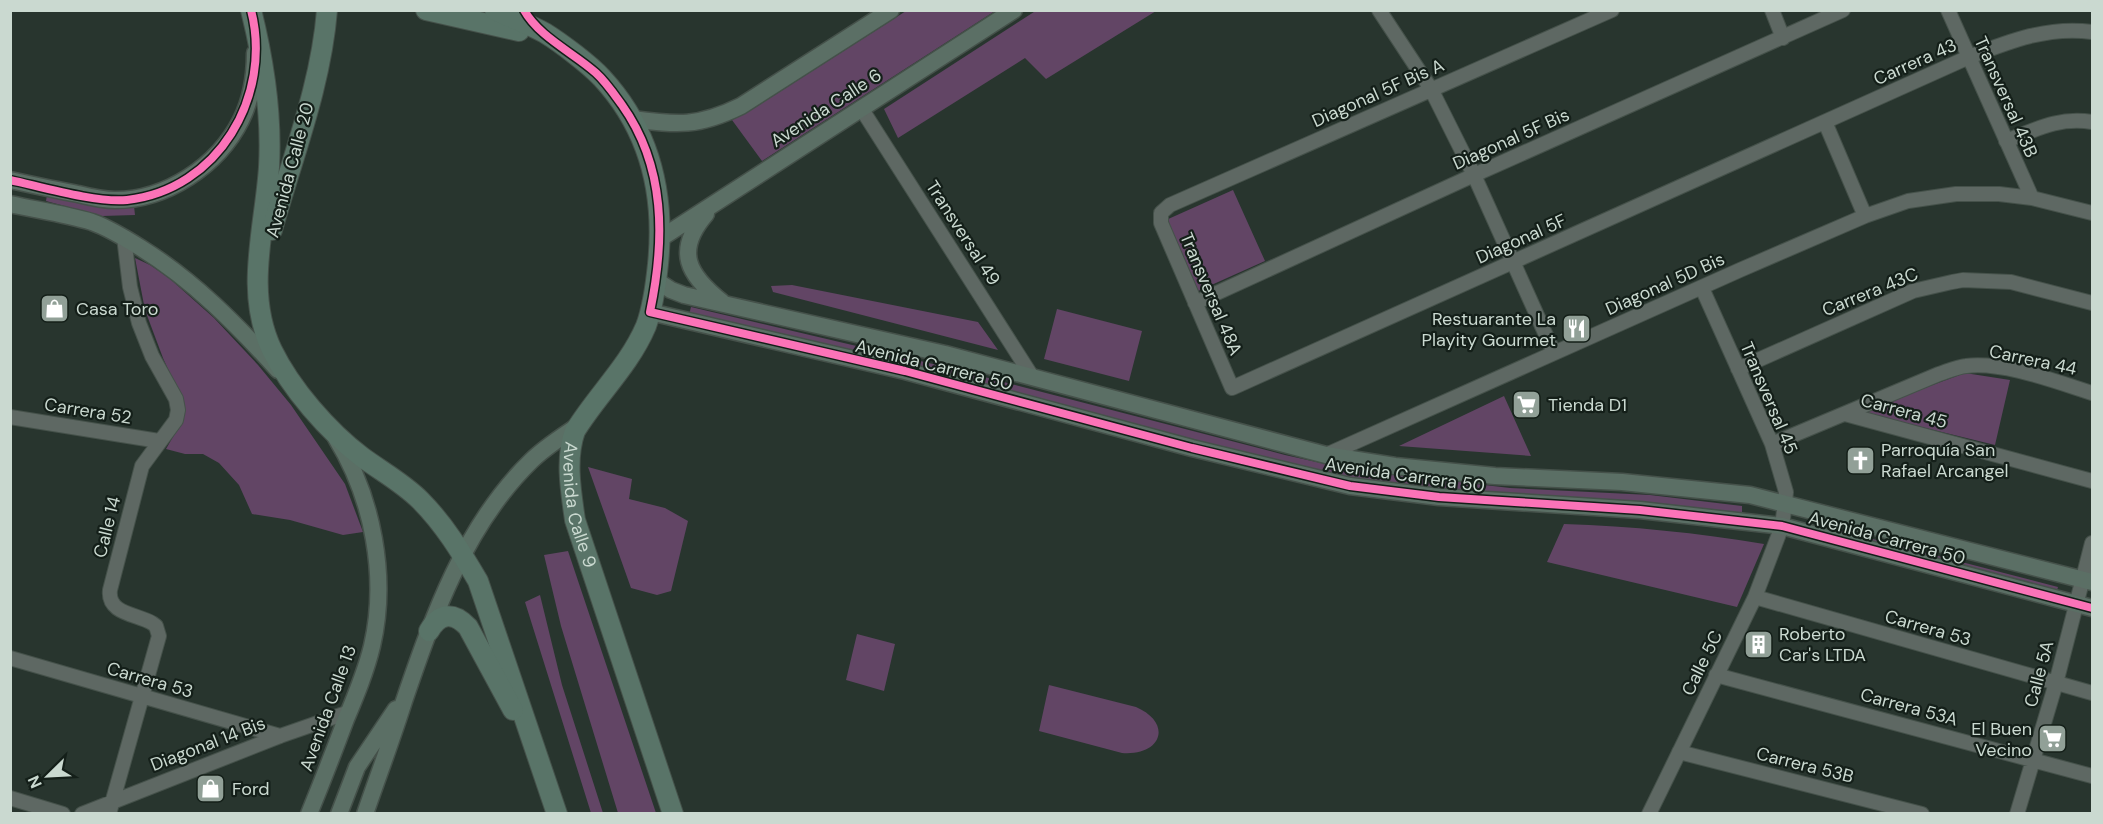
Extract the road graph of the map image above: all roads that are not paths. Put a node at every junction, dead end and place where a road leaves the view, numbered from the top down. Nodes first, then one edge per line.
1 (327, 10) edge
2 (426, 10) edge
3 (495, 10) edge
4 (524, 10) edge
5 (891, 10) edge
6 (1014, 10) edge
7 (1379, 10) edge
8 (1612, 10) edge
9 (1772, 10) edge
10 (1844, 10) edge
11 (1948, 10) edge
12 (252, 14) edge
13 (2092, 32) edge
14 (549, 37) junction
15 (1783, 38) junction
16 (1969, 57) junction
17 (1431, 89) junction
18 (861, 108) junction
19 (632, 119) junction
20 (1825, 122) junction
21 (2092, 122) edge
22 (2006, 141) junction
23 (1474, 175) junction
24 (10, 180) edge
25 (2032, 198) junction
26 (717, 201) junction
27 (10, 204) edge
28 (1161, 213) joint
29 (2092, 213) edge
30 (1865, 216) junction
31 (124, 237) junction
32 (661, 238) junction
33 (1514, 262) junction
34 (657, 281) junction
35 (1702, 288) junction
36 (1195, 303) junction
37 (2092, 303) edge
38 (725, 305) junction
39 (650, 312) junction
40 (1554, 353) junction
41 (1738, 369) junction
42 (1034, 378) junction
43 (294, 387) junction
44 (1232, 388) joint
45 (2092, 393) edge
46 (1845, 414) junction
47 (10, 417) edge
48 (328, 425) junction
49 (579, 425) junction
50 (159, 441) junction
51 (1772, 444) junction
52 (1326, 455) junction
53 (2092, 481) edge
54 (1785, 503) junction
55 (1782, 526) junction
56 (2092, 543) edge
57 (463, 556) junction
58 (2087, 581) edge
59 (1755, 597) junction
60 (2076, 603) junction
61 (2092, 608) edge
62 (429, 631) junction
63 (10, 658) edge
64 (1716, 675) junction
65 (2056, 683) junction
66 (408, 691) junction
67 (2092, 693) edge
68 (142, 696) junction
69 (349, 712) junction
70 (280, 736) junction
71 (1679, 752) junction
72 (2033, 759) junction
73 (540, 763) junction
74 (2092, 776) edge
75 (10, 798) edge
76 (111, 807) edge
77 (63, 813) edge
78 (82, 813) edge
79 (307, 813) edge
80 (339, 813) edge
81 (365, 813) edge
82 (557, 813) edge
83 (672, 813) edge
84 (1649, 813) edge
85 (1922, 813) edge
86 (2017, 813) edge

1 - 48 highway, Avenida Calle 20
2 - 14 highway
3 - 14 highway
4 - 14 main road
5 - 19 main road
6 - 18 main road, Avenida Calle 6
7 - 17 street
8 - 17 street, Diagonal 5F Bis A
9 - 15 street
10 - 15 street, Diagonal 5F Bis
11 - 16 street, Transversal 43B
12 - 24 main road, Avenida Calle 20
12 - 43 highway, Avenida Calle 20
13 - 16 street, Carrera 43
14 - 19 highway, Avenida Calle 9
15 - 23 street, Diagonal 5F Bis
16 - 20 street, Carrera 43
16 - 22 street, Transversal 43B
17 - 23 street
17 - 28 street, Diagonal 5F Bis A
18 - 26 main road, Avenida Calle 6
18 - 42 street, Transversal 49
19 - 32 highway, Avenida Calle 9
20 - 30 street
20 - 33 street, Diagonal 5F
21 - 22 street
22 - 25 street, Transversal 43B
23 - 33 street
23 - 36 street, Diagonal 5F Bis
25 - 29 street, Diagonal 5D Bis
25 - 30 street, Diagonal 5D Bis
26 - 32 main road, Avenida Calle 6
26 - 38 main road
27 - 31 main road
28 - 36 street, Transversal 48A
30 - 35 street, Diagonal 5D Bis
31 - 43 main road
31 - 50 street, Calle 14
32 - 34 highway, Avenida Calle 9
33 - 40 street
33 - 44 street, Diagonal 5F
34 - 38 main road, Avenida Carrera 50
34 - 39 highway, Avenida Calle 9
35 - 40 street, Diagonal 5D Bis
35 - 41 street, Transversal 45
36 - 44 street, Transversal 48A
37 - 41 street, Carrera 43C
38 - 42 main road, Avenida Carrera 50
39 - 49 highway, Avenida Calle 9
39 - 55 main road, Avenida Carrera 50
40 - 52 street, Diagonal 5D Bis
41 - 51 street, Transversal 45
42 - 52 main road, Avenida Carrera 50
43 - 48 highway, Avenida Calle 20
45 - 46 street, Carrera 44
46 - 51 street
46 - 53 street, Carrera 45
47 - 50 street, Carrera 52
48 - 57 highway, Avenida Calle 20
48 - 69 main road, Avenida Calle 13
49 - 57 main road
49 - 83 highway, Avenida Calle 9
50 - 68 street, Calle 14
51 - 54 street, Transversal 45
52 - 54 main road, Avenida Carrera 50
54 - 55 street, Transversal 45
54 - 58 main road, Avenida Carrera 50
55 - 59 street, Calle 5C
55 - 60 main road, Avenida Carrera 50
56 - 58 street, Calle 5A
57 - 62 main road
57 - 73 highway, Avenida Calle 20
58 - 60 street, Calle 5A
59 - 64 street, Calle 5C
59 - 65 street, Carrera 53
60 - 61 main road, Avenida Carrera 50
60 - 65 street, Calle 5A
62 - 66 main road
62 - 73 highway
63 - 68 street, Carrera 53
64 - 71 street, Calle 5C
64 - 72 street, Carrera 53A
65 - 67 street, Carrera 53
65 - 72 street, Calle 5A
66 - 80 main road
66 - 81 main road
68 - 70 street, Carrera 53
68 - 76 street, Calle 14
69 - 70 street, Diagonal 14 Bis
69 - 79 main road, Avenida Calle 13
70 - 76 street, Diagonal 14 Bis
71 - 84 street, Calle 5C
71 - 85 street, Carrera 53B
72 - 74 street, Carrera 53A
72 - 86 street, Calle 5A
73 - 82 highway
75 - 77 street
76 - 78 street, Diagonal 14 Bis

